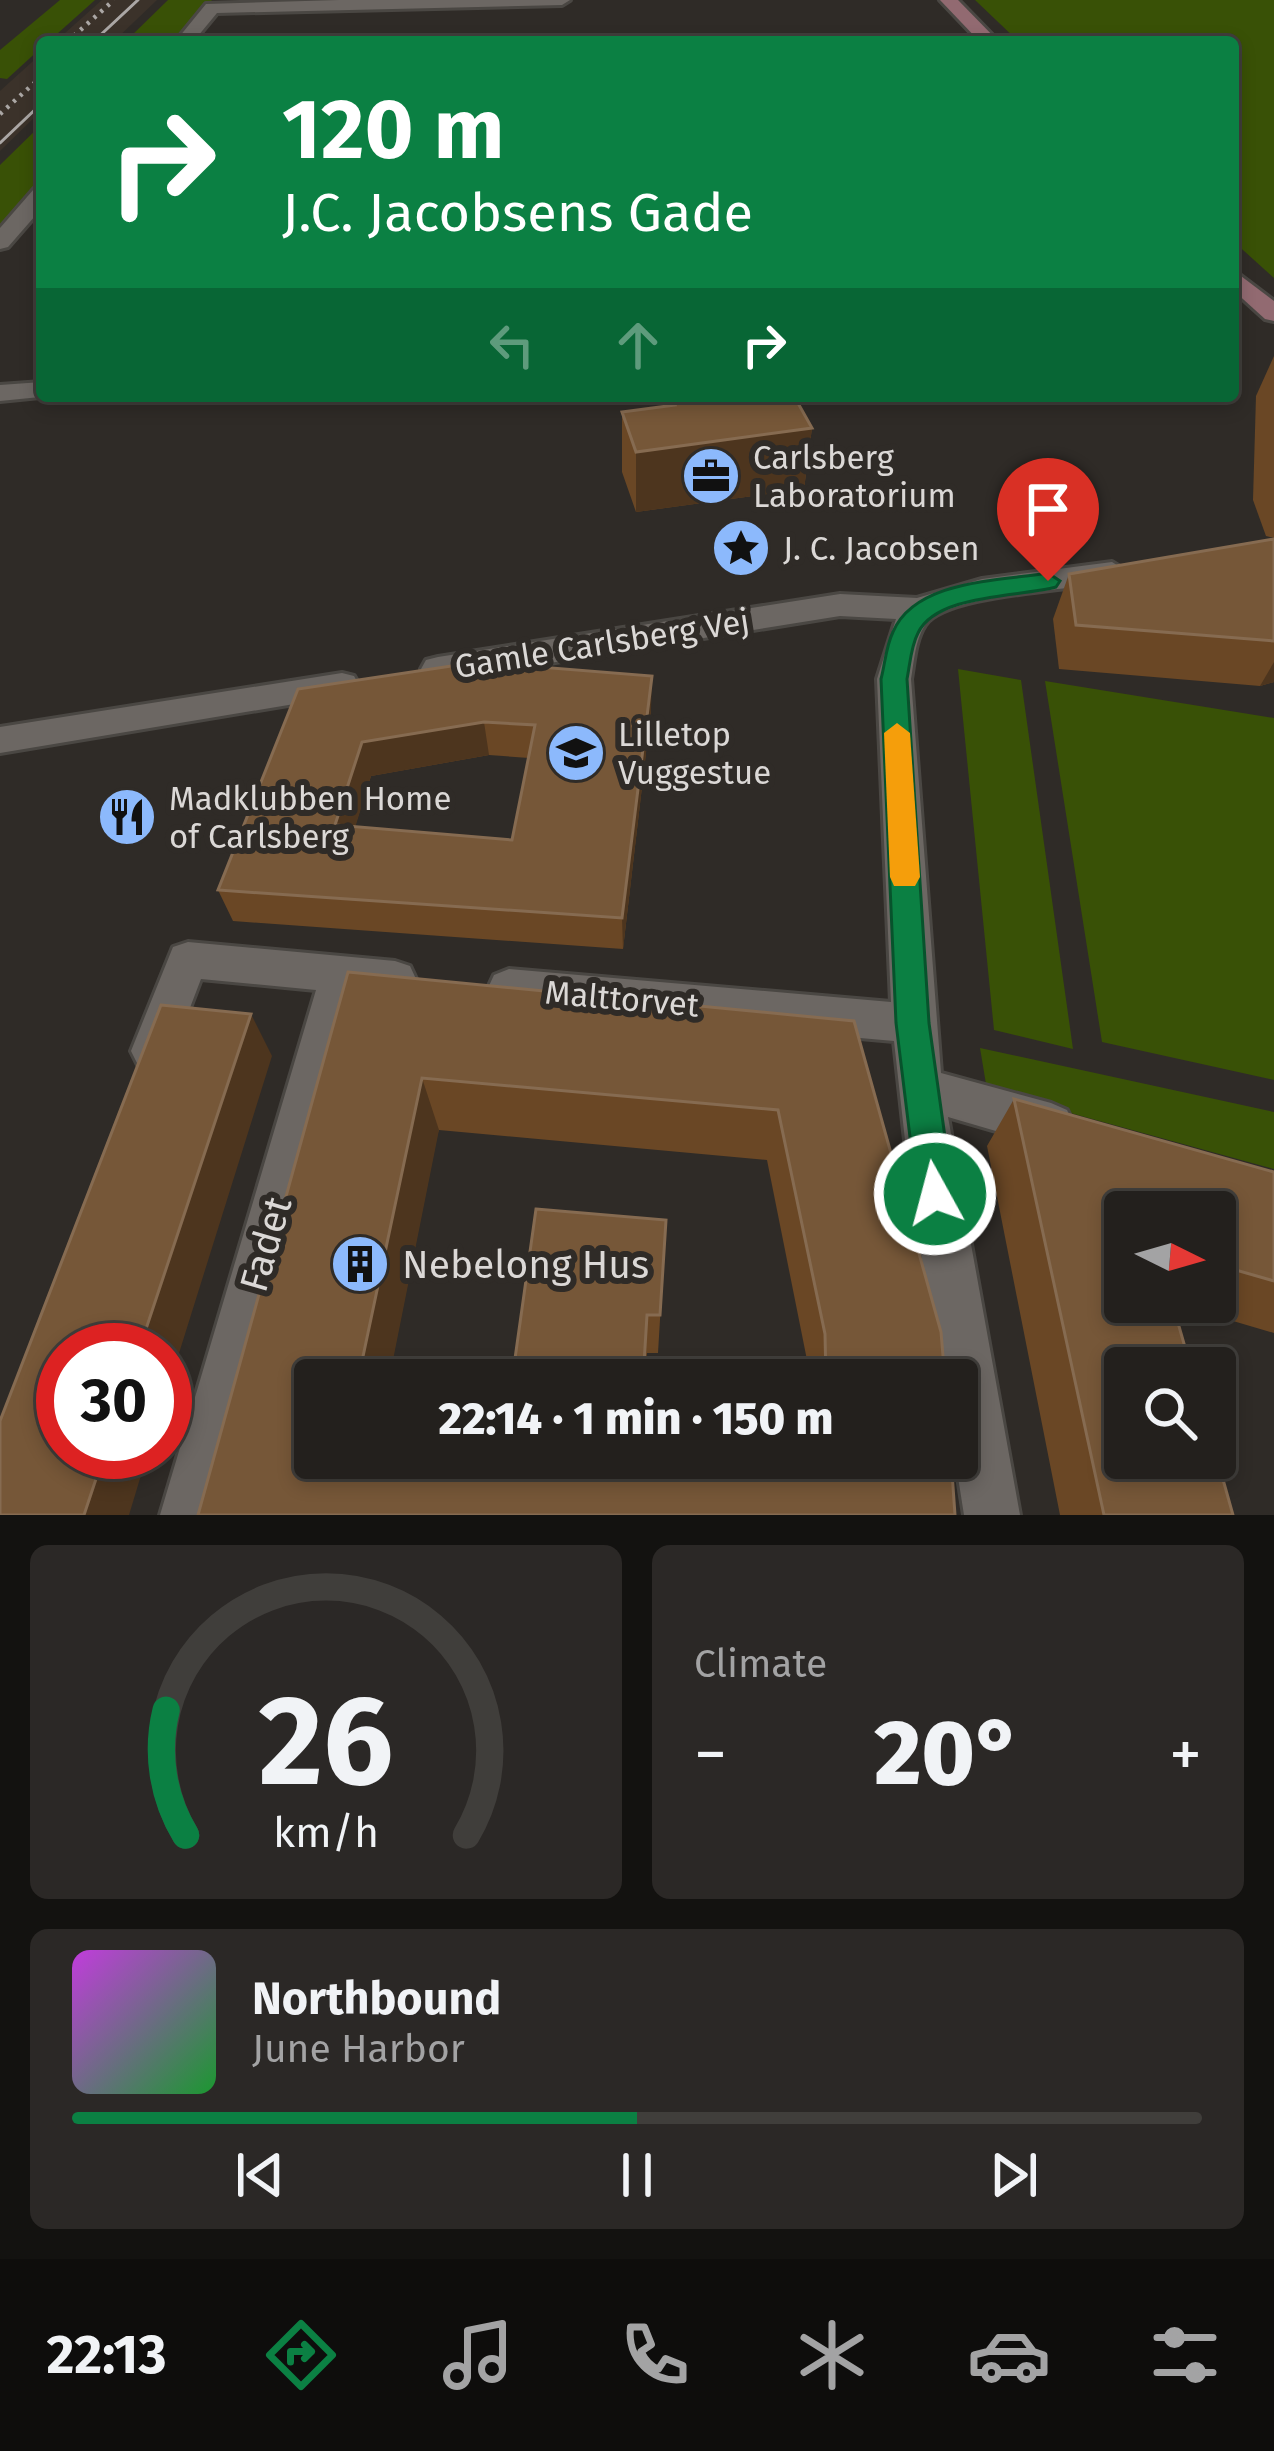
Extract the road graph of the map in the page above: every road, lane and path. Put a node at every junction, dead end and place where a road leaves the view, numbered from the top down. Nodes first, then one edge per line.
1 (562, 0) edge
2 (948, 0) edge
3 (189, 36) edge
4 (984, 36) edge
5 (36, 201) edge
6 (0, 242) edge
7 (1239, 284) edge
8 (1274, 314) edge
9 (36, 390) edge
10 (0, 393) edge
11 (1138, 568) edge
12 (922, 609) junction
13 (0, 740) edge
14 (341, 974) junction
15 (434, 982) edge
16 (480, 986) edge
17 (913, 1023) junction
18 (138, 1089) edge
19 (922, 1089) junction
20 (1098, 1138) edge
21 (188, 1515) edge
22 (992, 1515) edge

1 - 3 street
2 - 4 street
5 - 6 street
7 - 8 street
9 - 10 street
11 - 12 street, Gamle Carlsberg Vej
12 - 13 street, Gamle Carlsberg Vej
12 - 17 street
14 - 15 street
14 - 18 street
14 - 21 street, Fadet
16 - 17 street, Malttorvet
17 - 19 street
19 - 20 street
19 - 22 street

